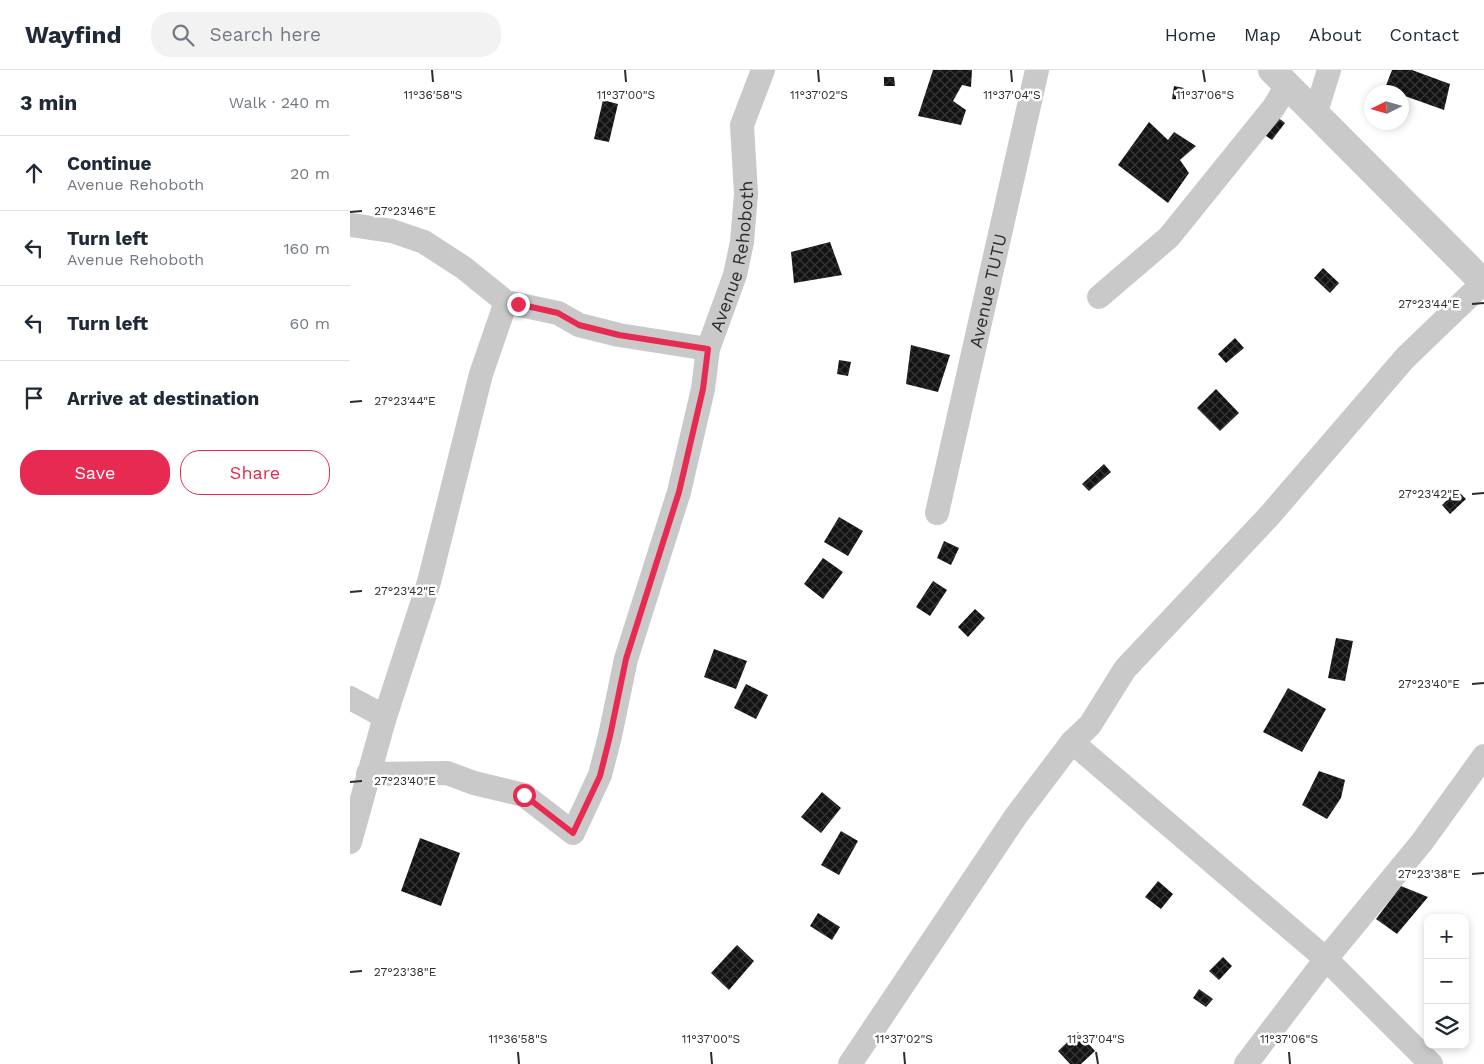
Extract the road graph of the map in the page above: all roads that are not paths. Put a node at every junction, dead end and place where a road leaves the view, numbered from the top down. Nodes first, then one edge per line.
1 (763, 70) edge
2 (1037, 70) edge
3 (1329, 70) edge
4 (1279, 77) edge
5 (1316, 112) junction
6 (350, 225) edge
7 (1484, 283) edge
8 (1098, 297) dead end
9 (506, 302) junction
10 (708, 349) junction
11 (937, 513) dead end
12 (350, 698) edge
13 (384, 720) junction
14 (1072, 742) junction
15 (1484, 756) edge
16 (368, 774) junction
17 (350, 842) edge
18 (1326, 959) junction
19 (850, 1064) edge
20 (1246, 1064) edge
21 (1431, 1064) edge

1 - 10 street, Avenue Rehoboth
2 - 11 street, Avenue TUTU
3 - 5 street
4 - 5 street
4 - 8 street
5 - 7 street
6 - 9 street
7 - 14 street
9 - 10 street
9 - 13 street
10 - 16 street, Avenue Rehoboth
12 - 13 street
13 - 16 street
14 - 18 street
14 - 19 street
15 - 18 street
16 - 17 street
18 - 20 street
18 - 21 street

